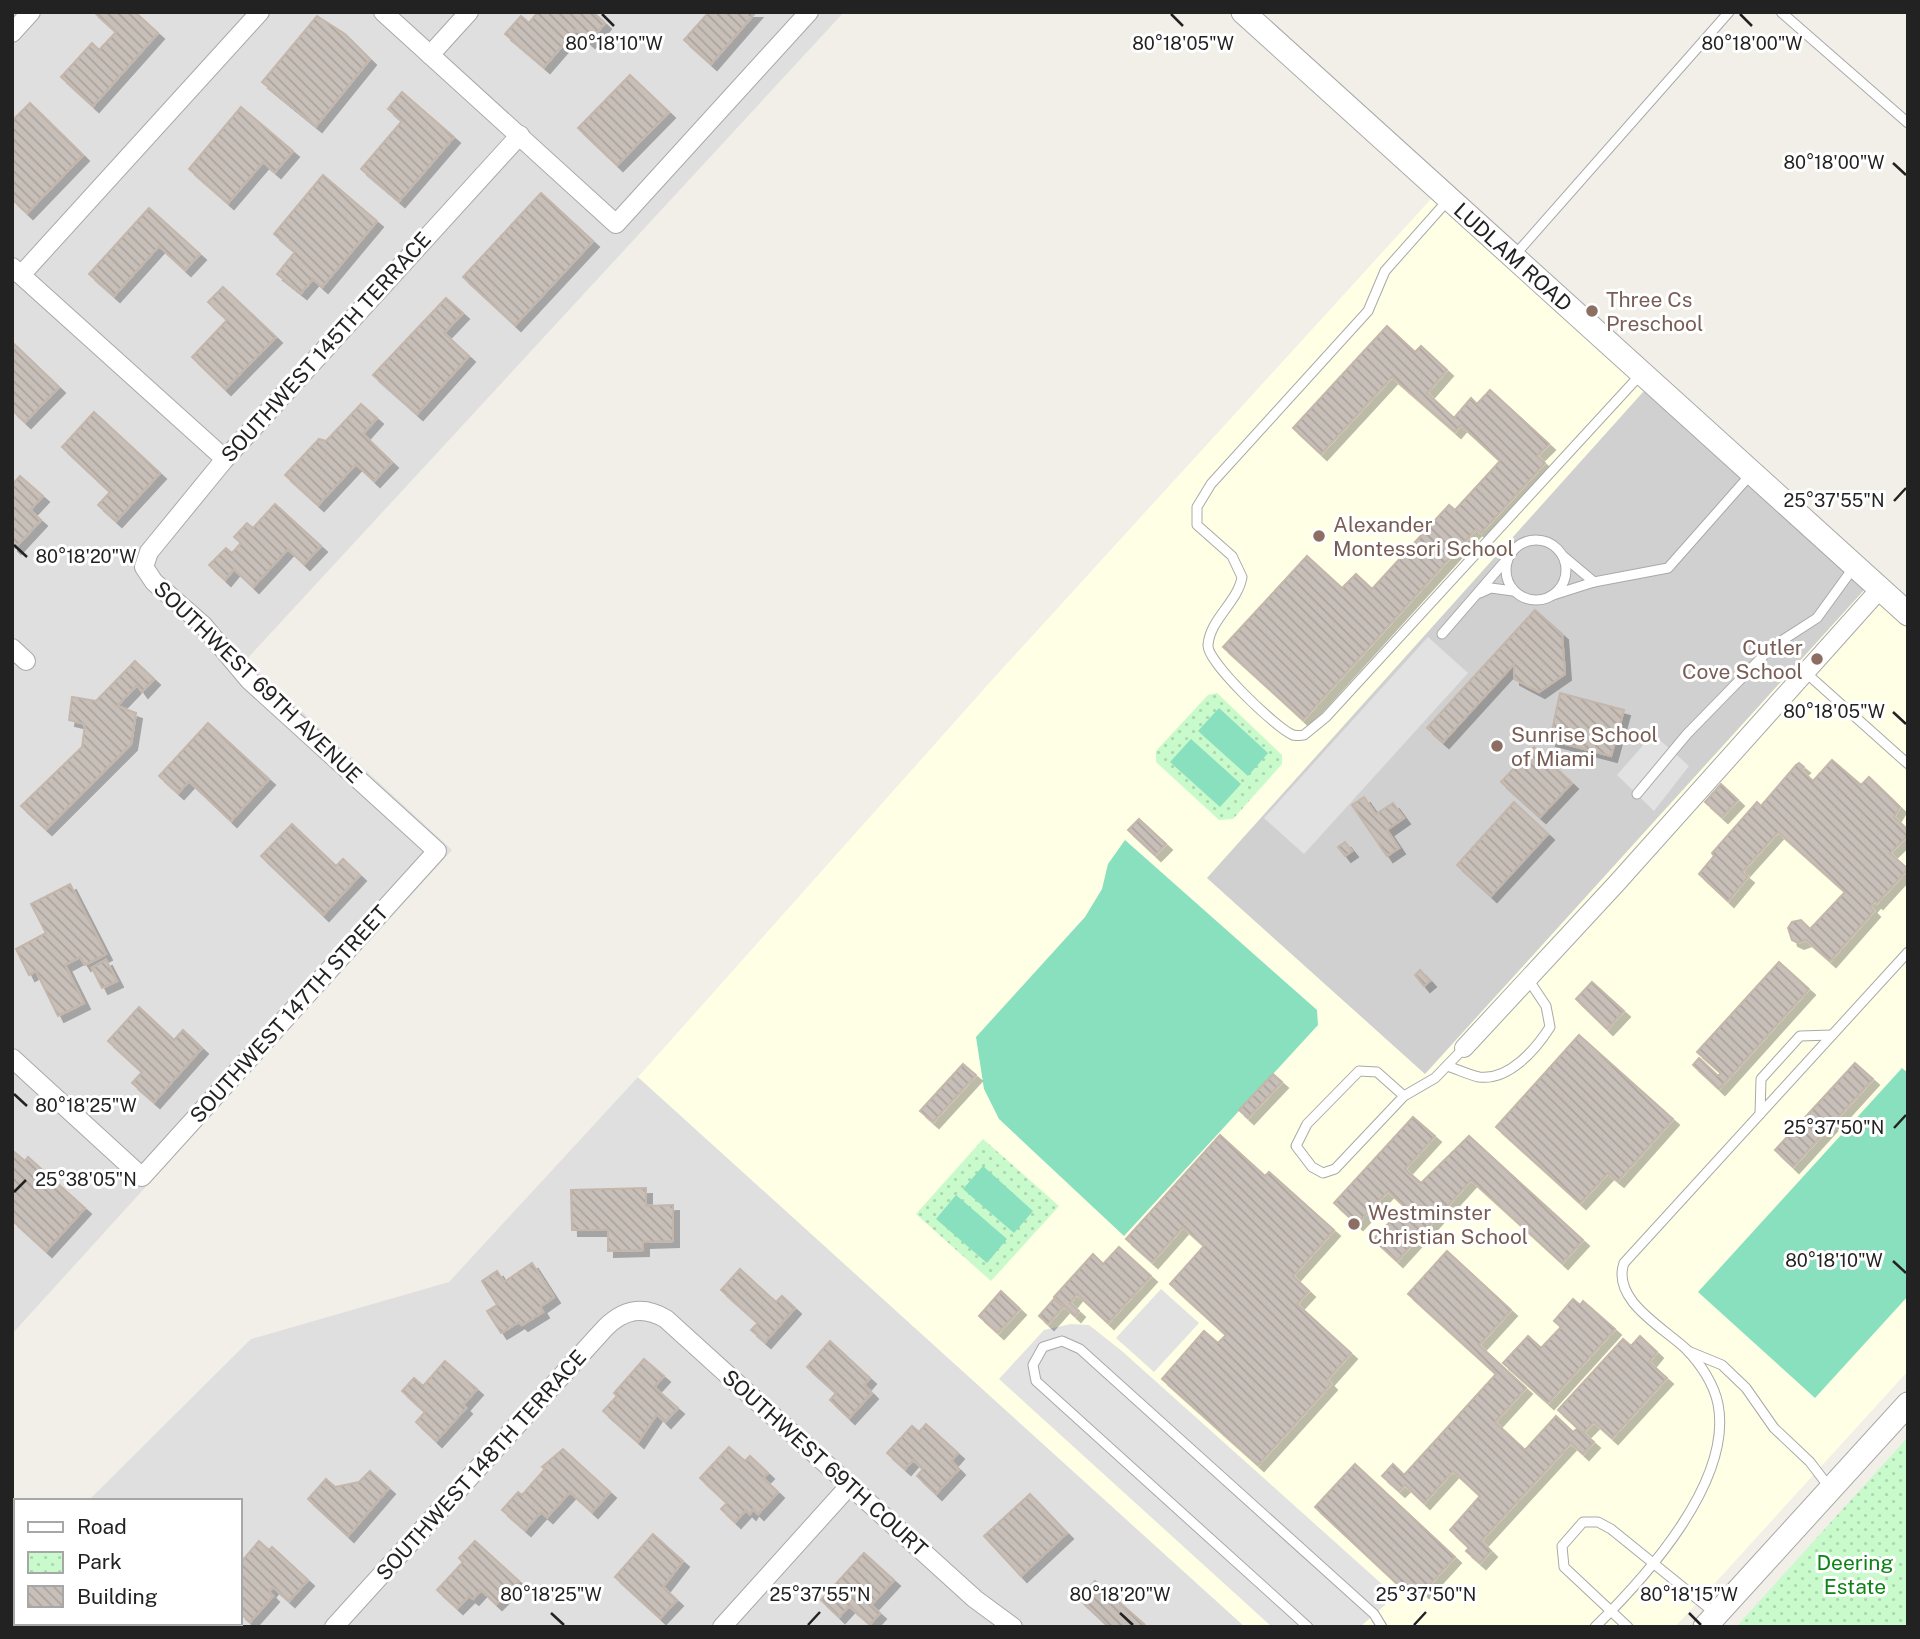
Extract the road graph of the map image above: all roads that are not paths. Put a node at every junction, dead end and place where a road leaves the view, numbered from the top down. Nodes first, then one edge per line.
1 (31, 12) edge
2 (260, 12) edge
3 (383, 12) edge
4 (469, 12) edge
5 (809, 12) edge
6 (1243, 12) edge
7 (1729, 12) edge
8 (1781, 12) edge
9 (12, 33) edge
10 (430, 55) junction
11 (1908, 123) edge
12 (520, 135) junction
13 (1449, 198) junction
14 (1513, 257) junction
15 (17, 271) edge
16 (1641, 374) junction
17 (225, 459) junction
18 (1752, 473) junction
19 (1559, 552) junction
20 (1510, 555) junction
21 (1855, 566) junction
22 (144, 568) joint
23 (1594, 582) junction
24 (1880, 589) junction
25 (1515, 592) junction
26 (1553, 595) junction
27 (1475, 596) junction
28 (1908, 614) edge
29 (1442, 634) dead end
30 (12, 648) edge
31 (26, 661) dead end
32 (1804, 671) junction
33 (1908, 764) edge
34 (1637, 794) dead end
35 (437, 851) joint
36 (1908, 952) edge
37 (1528, 979) junction
38 (1832, 1035) junction
39 (1464, 1048) joint
40 (12, 1058) edge
41 (1447, 1066) junction
42 (1404, 1096) junction
43 (1760, 1114) junction
44 (634, 1310) joint
45 (1688, 1351) junction
46 (1908, 1404) edge
47 (850, 1485) junction
48 (1830, 1489) junction
49 (1657, 1563) junction
50 (1611, 1612) junction
51 (1711, 1621) edge
52 (1381, 1626) edge
53 (334, 1627) edge
54 (722, 1627) edge
55 (1013, 1627) edge
56 (1308, 1627) edge
57 (1595, 1627) edge
58 (1628, 1627) edge

1 - 9 street
2 - 15 street
3 - 10 street
4 - 10 street
5 - 12 street
6 - 13 street, LUDLAM ROAD
7 - 14 lane
8 - 11 lane
10 - 12 street
12 - 17 street, SOUTHWEST 145TH TERRACE
13 - 14 street, LUDLAM ROAD
13 - 16 lane
14 - 16 street, LUDLAM ROAD
15 - 17 street
16 - 18 street, LUDLAM ROAD
17 - 22 street, SOUTHWEST 145TH TERRACE
18 - 21 street, LUDLAM ROAD
18 - 23 lane
19 - 20 lane
19 - 23 lane
19 - 26 lane
20 - 25 lane
20 - 27 lane
21 - 24 street, LUDLAM ROAD
21 - 34 lane
22 - 35 street, SOUTHWEST 69TH AVENUE
23 - 26 lane
24 - 28 street, LUDLAM ROAD
24 - 32 street
25 - 26 lane
25 - 27 lane
27 - 29 lane
30 - 31 street
32 - 33 lane
32 - 37 street
35 - 40 street, SOUTHWEST 147TH STREET
36 - 38 lane
37 - 39 street
37 - 41 lane
38 - 43 lane
38 - 43 lane
39 - 41 lane
41 - 42 lane
42 - 42 lane
43 - 45 lane
44 - 47 street, SOUTHWEST 69TH COURT
44 - 53 street, SOUTHWEST 148TH TERRACE
45 - 48 lane
45 - 49 lane
46 - 48 street
47 - 54 street
47 - 55 street, SOUTHWEST 69TH COURT
48 - 51 street
49 - 50 lane
49 - 50 lane
49 - 51 lane
50 - 57 lane
50 - 58 lane
52 - 56 lane

